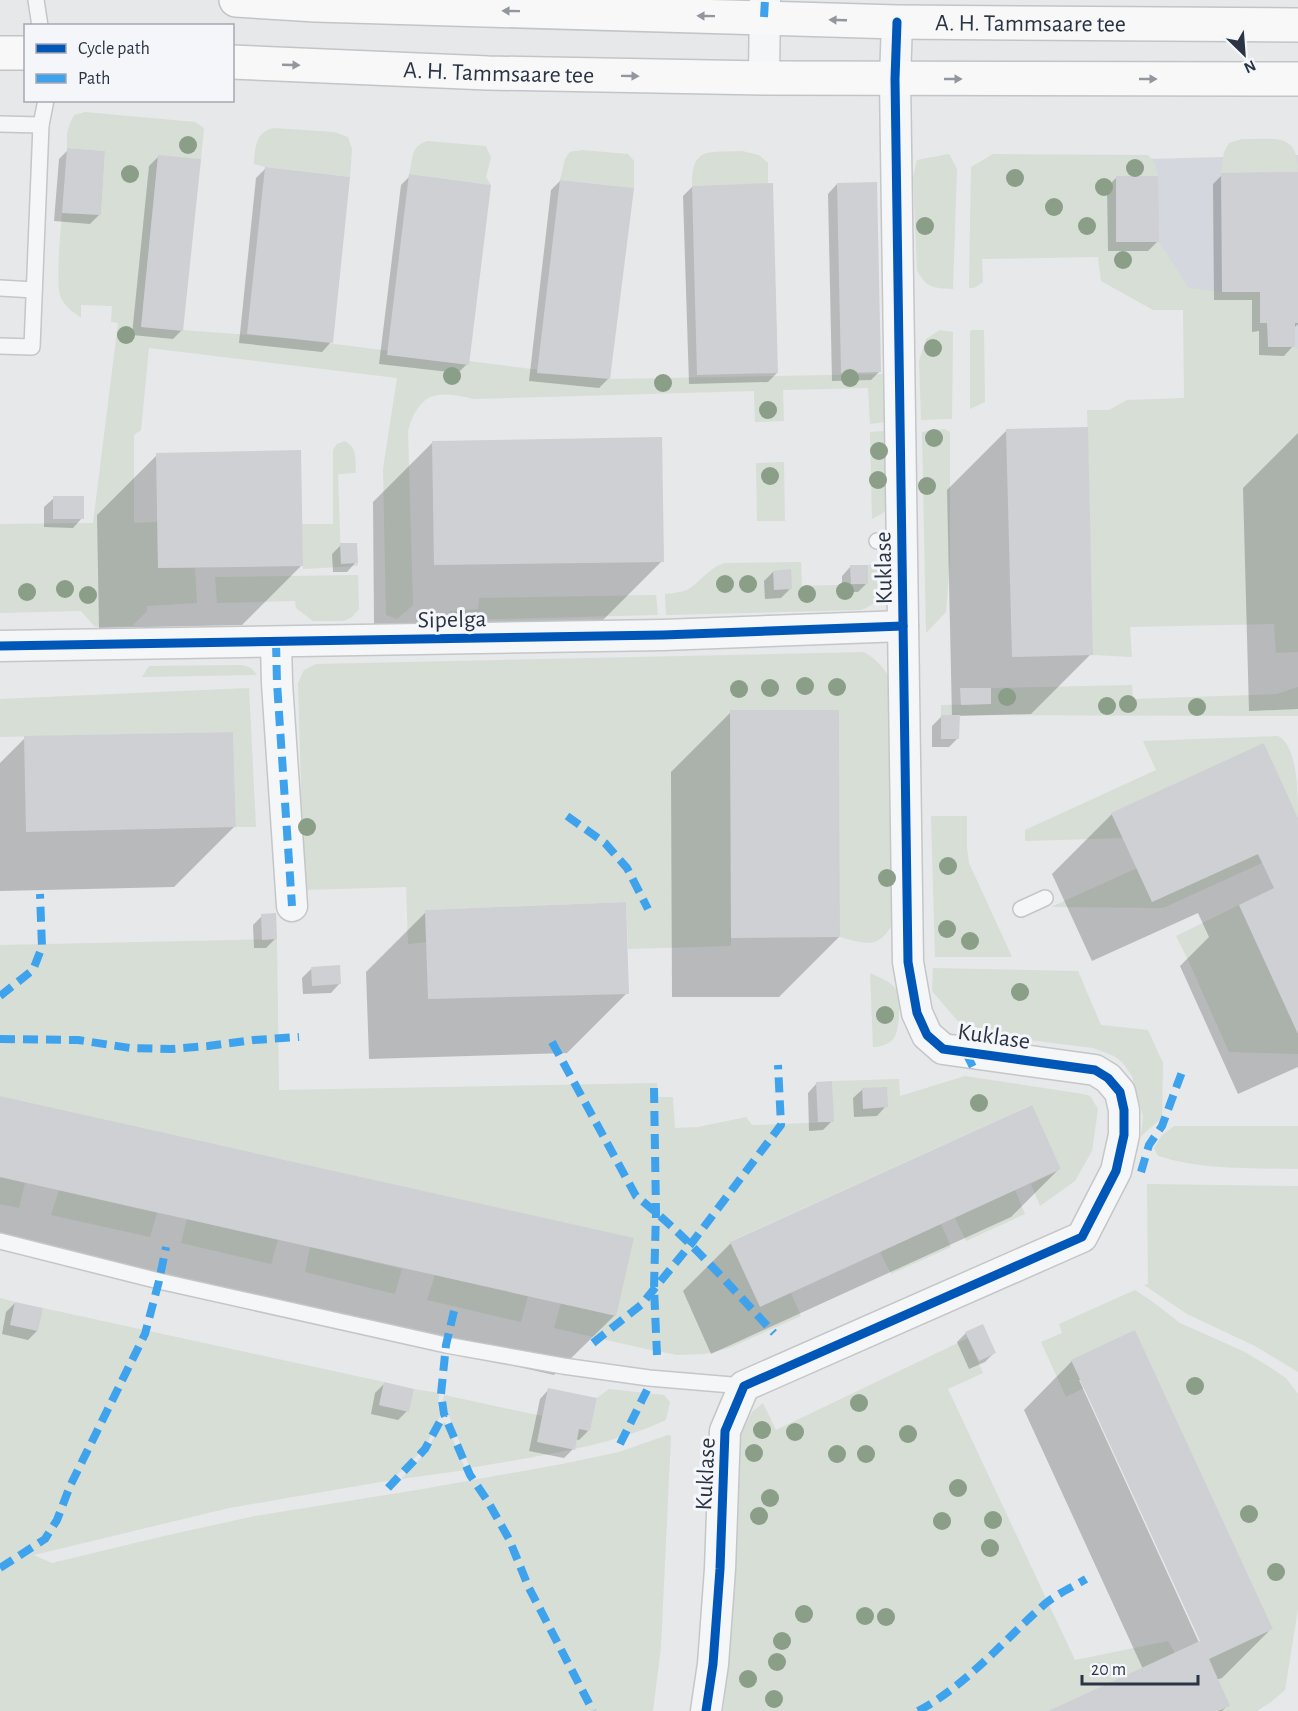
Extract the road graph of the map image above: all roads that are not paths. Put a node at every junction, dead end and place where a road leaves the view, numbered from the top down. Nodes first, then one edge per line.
1 (36, 0) edge
2 (236, 0) edge
3 (765, 9) edge
4 (897, 22) junction
5 (40, 24) edge
6 (1298, 25) edge
7 (0, 53) edge
8 (24, 53) edge
9 (234, 62) edge
10 (764, 78) junction
11 (894, 79) junction
12 (1298, 79) edge
13 (46, 102) edge
14 (0, 124) edge
15 (41, 125) junction
16 (0, 288) edge
17 (34, 290) junction
18 (0, 346) edge
19 (903, 626) junction
20 (276, 642) junction
21 (0, 646) edge
22 (1045, 898) dead end
23 (292, 906) dead end
24 (1021, 909) dead end
25 (0, 1241) edge
26 (744, 1386) junction
27 (706, 1711) edge

1 - 5 lane
3 -> 2 main road, A. H. Tammsaare tee
4 -> 3 main road, A. H. Tammsaare tee
3 - 10 street
4 - 6 main road, A. H. Tammsaare tee
4 - 11 street, Kuklase
7 - 8 main road
9 -> 10 main road, A. H. Tammsaare tee
10 - 11 main road, A. H. Tammsaare tee
11 -> 12 main road, A. H. Tammsaare tee
11 - 19 street, Kuklase
13 - 15 lane
14 - 15 lane
15 - 17 lane
16 - 17 lane
17 - 18 lane
19 - 20 street, Sipelga
19 - 26 street, Kuklase
20 - 21 street, Sipelga
20 - 23 street
22 - 24 lane
25 - 26 lane
26 - 27 street, Kuklase

